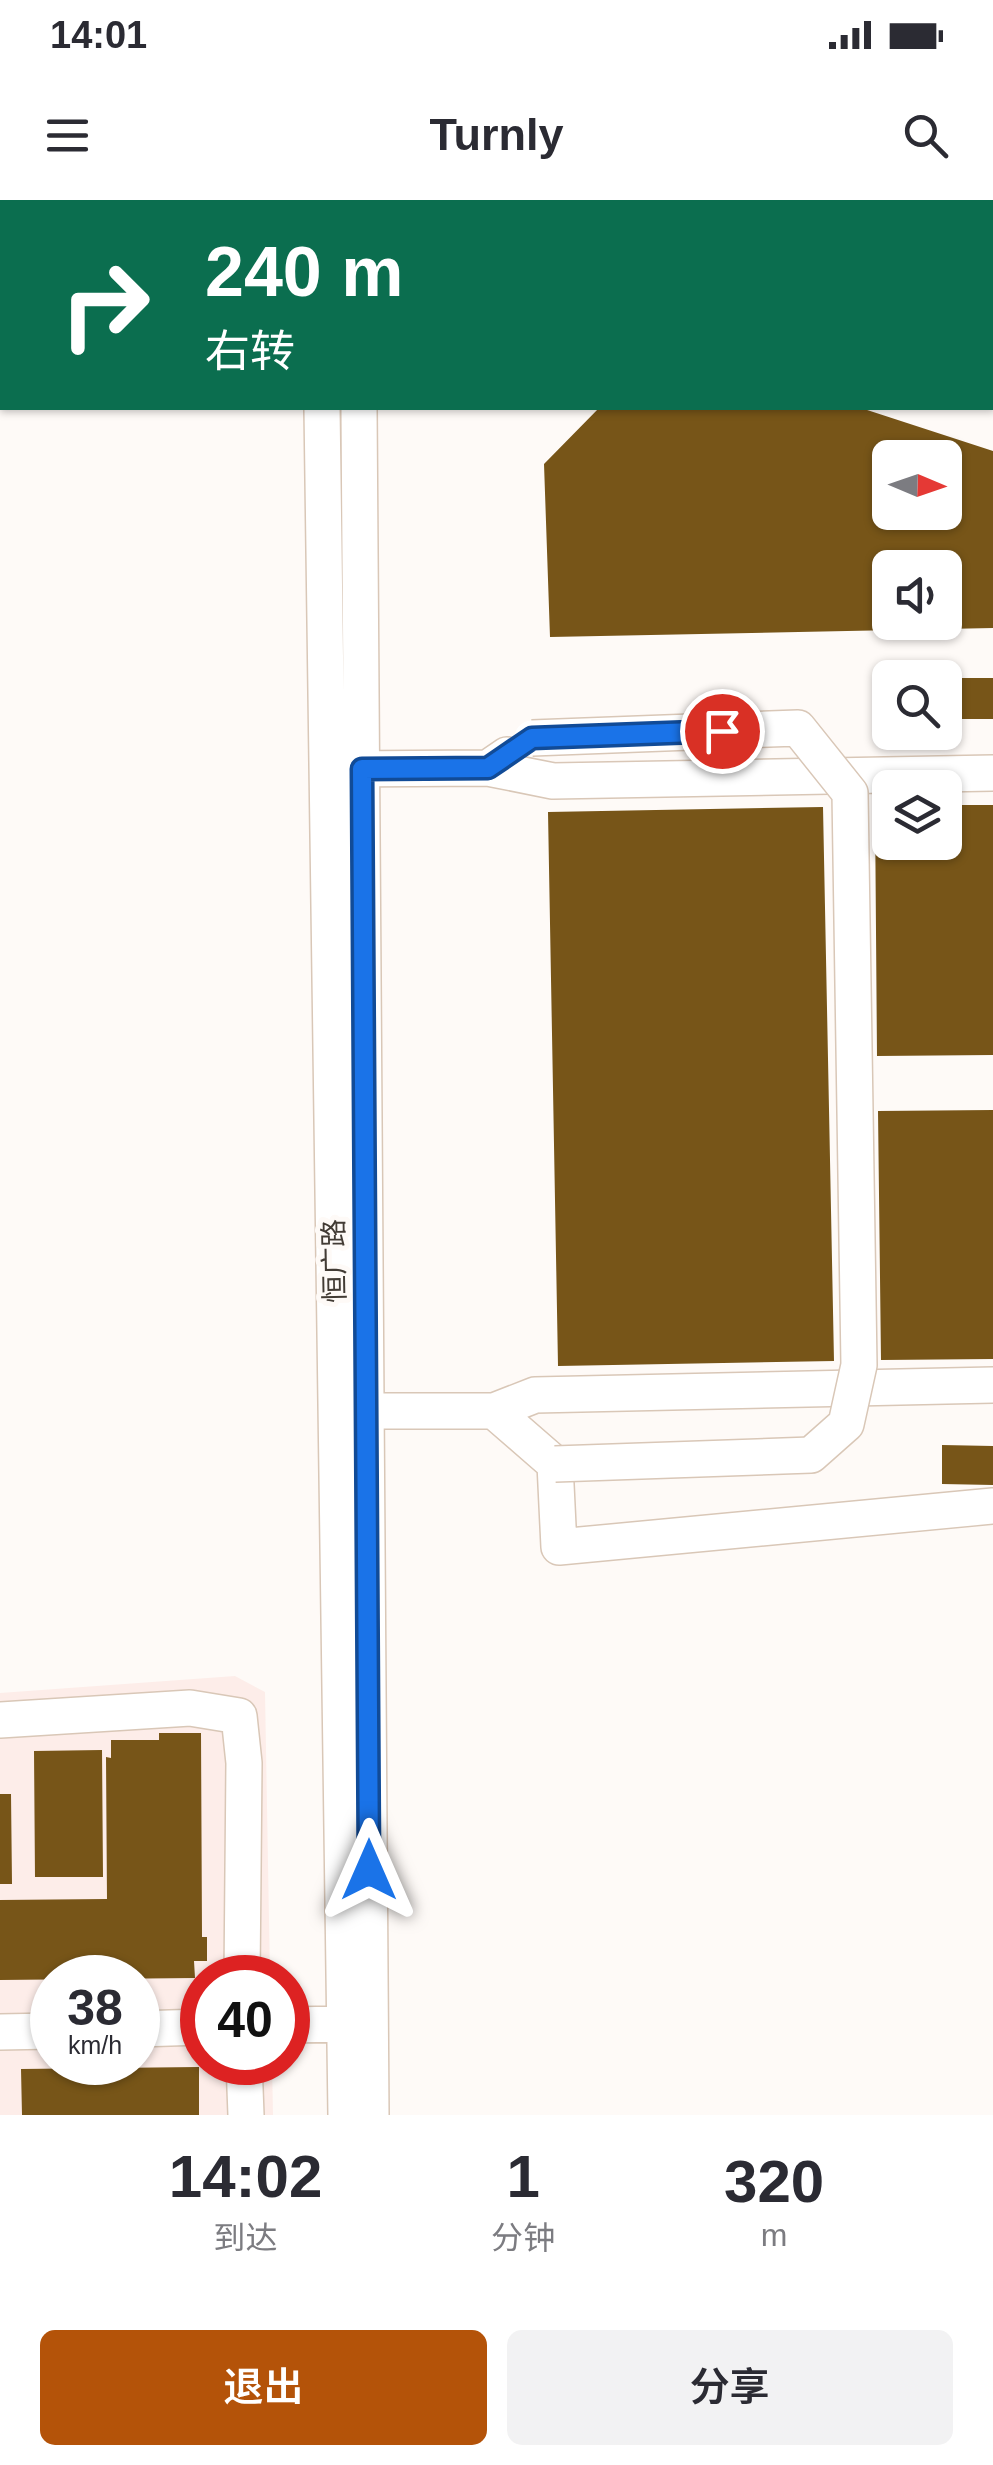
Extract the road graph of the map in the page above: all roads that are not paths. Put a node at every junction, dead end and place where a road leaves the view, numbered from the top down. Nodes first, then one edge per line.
1 (322, 410) edge
2 (359, 410) edge
3 (488, 768) junction
4 (344, 769) junction
5 (993, 773) edge
6 (993, 1385) edge
7 (351, 1411) junction
8 (494, 1411) junction
9 (554, 1464) junction
10 (993, 1506) edge
11 (0, 1720) edge
12 (242, 1955) edge
13 (345, 2024) junction
14 (310, 2025) edge
15 (30, 2031) edge
16 (0, 2032) edge
17 (245, 2085) edge
18 (246, 2115) edge
19 (346, 2115) edge
20 (371, 2115) edge

1 - 4 street, 恒广路
2 - 4 street, 恒广路
3 - 4 street
3 - 5 street
3 - 9 street, bridge
4 - 7 street, 恒广路
6 - 8 street
7 - 8 street
7 - 13 street, 恒广路
7 - 20 street, 恒广路
8 - 9 street
9 - 10 street
11 - 12 street
13 - 14 street
13 - 19 street, 恒广路
15 - 16 street
17 - 18 street

